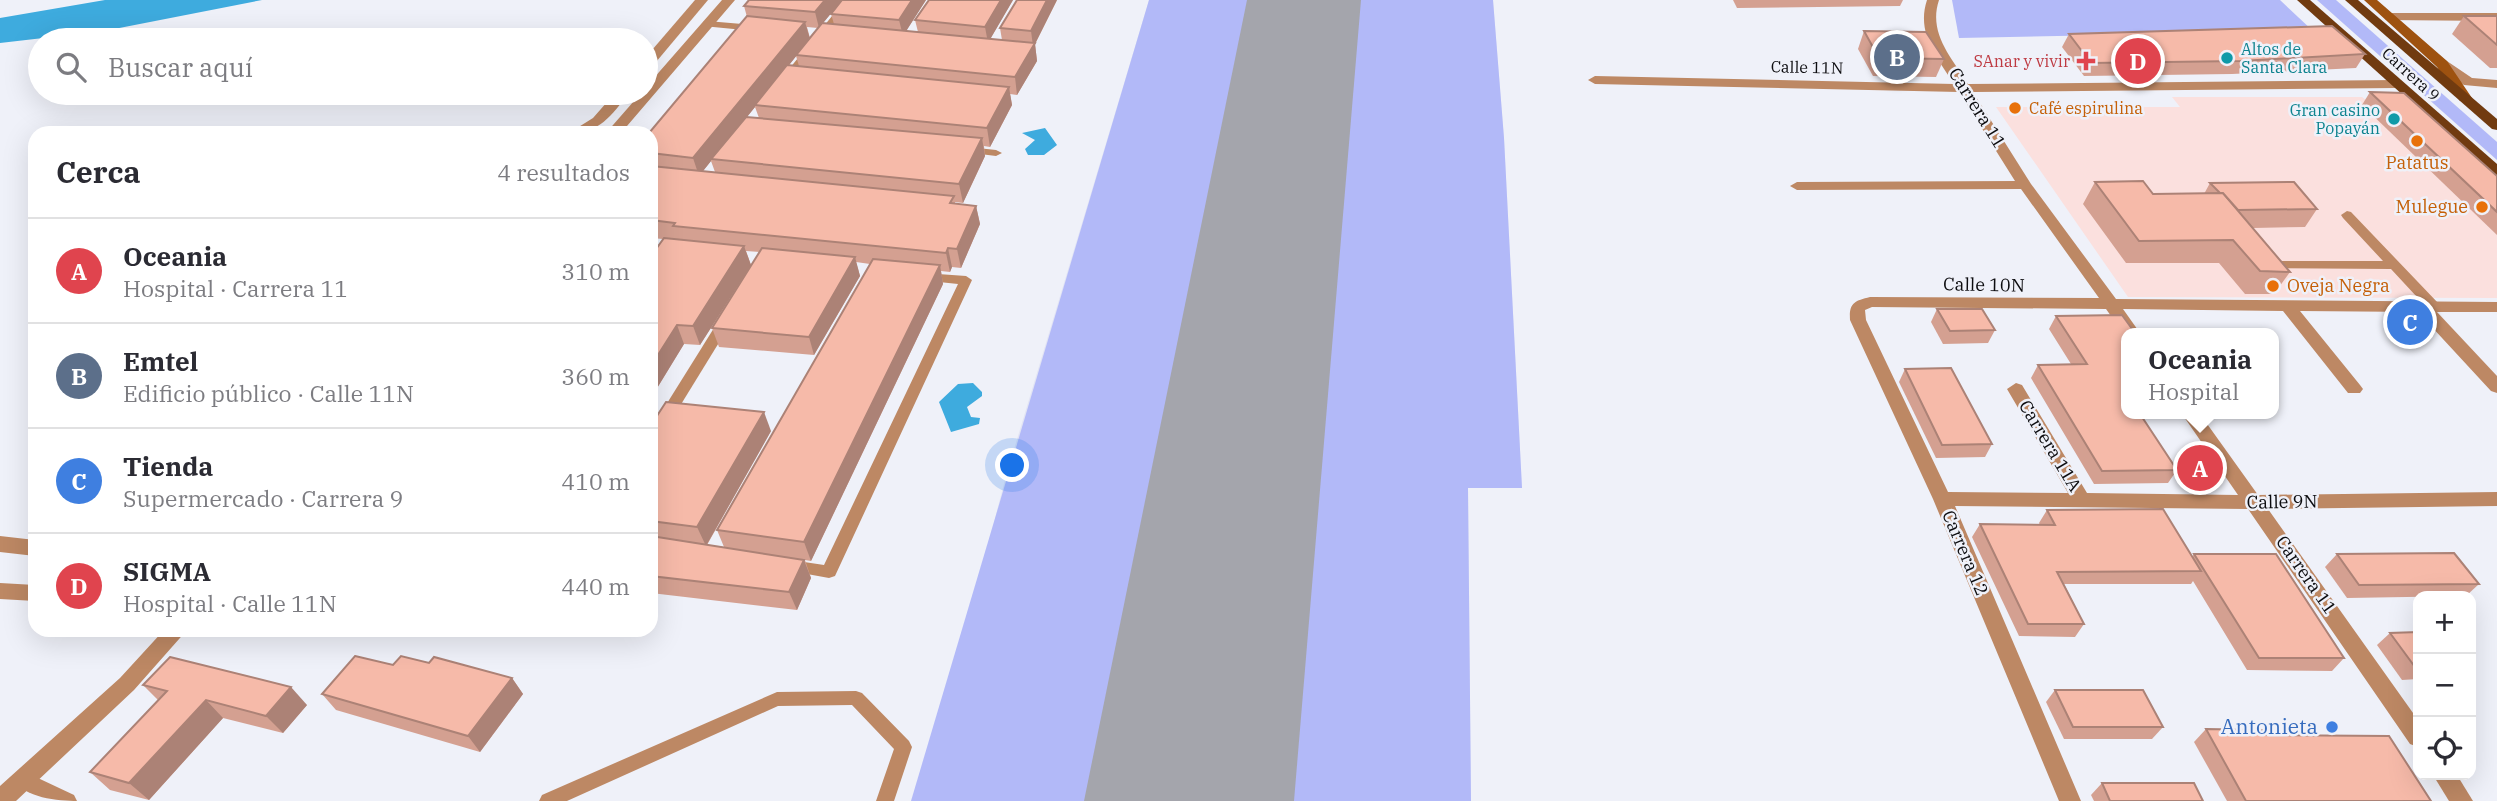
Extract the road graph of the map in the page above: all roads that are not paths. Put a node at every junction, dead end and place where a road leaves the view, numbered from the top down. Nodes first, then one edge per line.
1 (702, 0) edge
2 (729, 0) edge
3 (850, 0) edge
4 (1933, 0) edge
5 (2303, 0) edge
6 (2351, 0) edge
7 (2370, 0) edge
8 (2390, 17) junction
9 (2497, 17) edge
10 (707, 24) junction
11 (739, 27) junction
12 (763, 29) edge
13 (730, 37) edge
14 (2424, 48) junction
15 (658, 51) edge
16 (788, 77) junction
17 (801, 79) edge
18 (1595, 80) dead end
19 (658, 81) edge
20 (2497, 84) edge
21 (2397, 85) junction
22 (780, 88) edge
23 (1965, 88) junction
24 (2465, 99) junction
25 (612, 105) edge
26 (637, 105) edge
27 (589, 126) edge
28 (619, 126) edge
29 (2497, 126) edge
30 (954, 149) edge
31 (996, 153) dead end
32 (2497, 172) edge
33 (2025, 185) junction
34 (1797, 186) dead end
35 (2347, 215) dead end
36 (2394, 264) junction
37 (2273, 265) edge
38 (912, 275) edge
39 (2287, 305) junction
40 (2112, 306) junction
41 (734, 307) edge
42 (1857, 307) joint
43 (2428, 307) junction
44 (2497, 307) edge
45 (2128, 328) edge
46 (2497, 387) edge
47 (2017, 389) dead end
48 (2354, 389) dead end
49 (2195, 419) edge
50 (658, 430) edge
51 (1942, 499) junction
52 (2497, 499) edge
53 (2083, 502) junction
54 (2255, 502) junction
55 (0, 544) edge
56 (28, 547) edge
57 (777, 564) edge
58 (0, 591) edge
59 (28, 593) edge
60 (171, 637) edge
61 (2413, 730) edge
62 (23, 779) junction
63 (2447, 780) edge
64 (0, 801) edge
65 (68, 801) edge
66 (548, 801) edge
67 (885, 801) edge
68 (2070, 801) edge
69 (2462, 801) edge

1 - 15 street
2 - 10 street
3 - 16 lane
4 - 23 street, Carrera 11
5 - 21 main road, Carrera 9
6 - 24 main road, Carrera 9
7 - 8 street
8 - 9 street
8 - 14 street
10 - 11 lane
10 - 19 street
11 - 12 lane
11 - 13 lane
14 - 20 street
14 - 24 street
16 - 17 lane
16 - 22 lane
18 - 23 street, Calle 11N
21 - 23 street, Calle 11N
21 - 32 main road, Carrera 9
23 - 33 street, Carrera 11
24 - 29 main road, Carrera 9
25 - 27 street
26 - 28 street
30 - 31 lane
33 - 34 street
33 - 40 street, Carrera 11
35 - 36 lane
36 - 37 lane
36 - 43 lane
38 - 57 lane
39 - 40 street, Calle 10N
39 - 43 street, Calle 10N
39 - 48 street
40 - 42 street, Calle 10N
40 - 45 street, Carrera 11
41 - 50 lane
42 - 51 street, Carrera 12
43 - 44 street, Calle 10N
43 - 46 street
47 - 53 street, Carrera 11A
49 - 54 street, Carrera 11
51 - 53 street, Calle 9N
51 - 68 street, Carrera 12
52 - 54 street, Calle 9N
53 - 54 street, Calle 9N
54 - 61 street, Carrera 11
55 - 56 street
58 - 59 street
60 - 62 street
62 - 64 street
62 - 65 lane
63 - 69 street
66 - 67 lane

